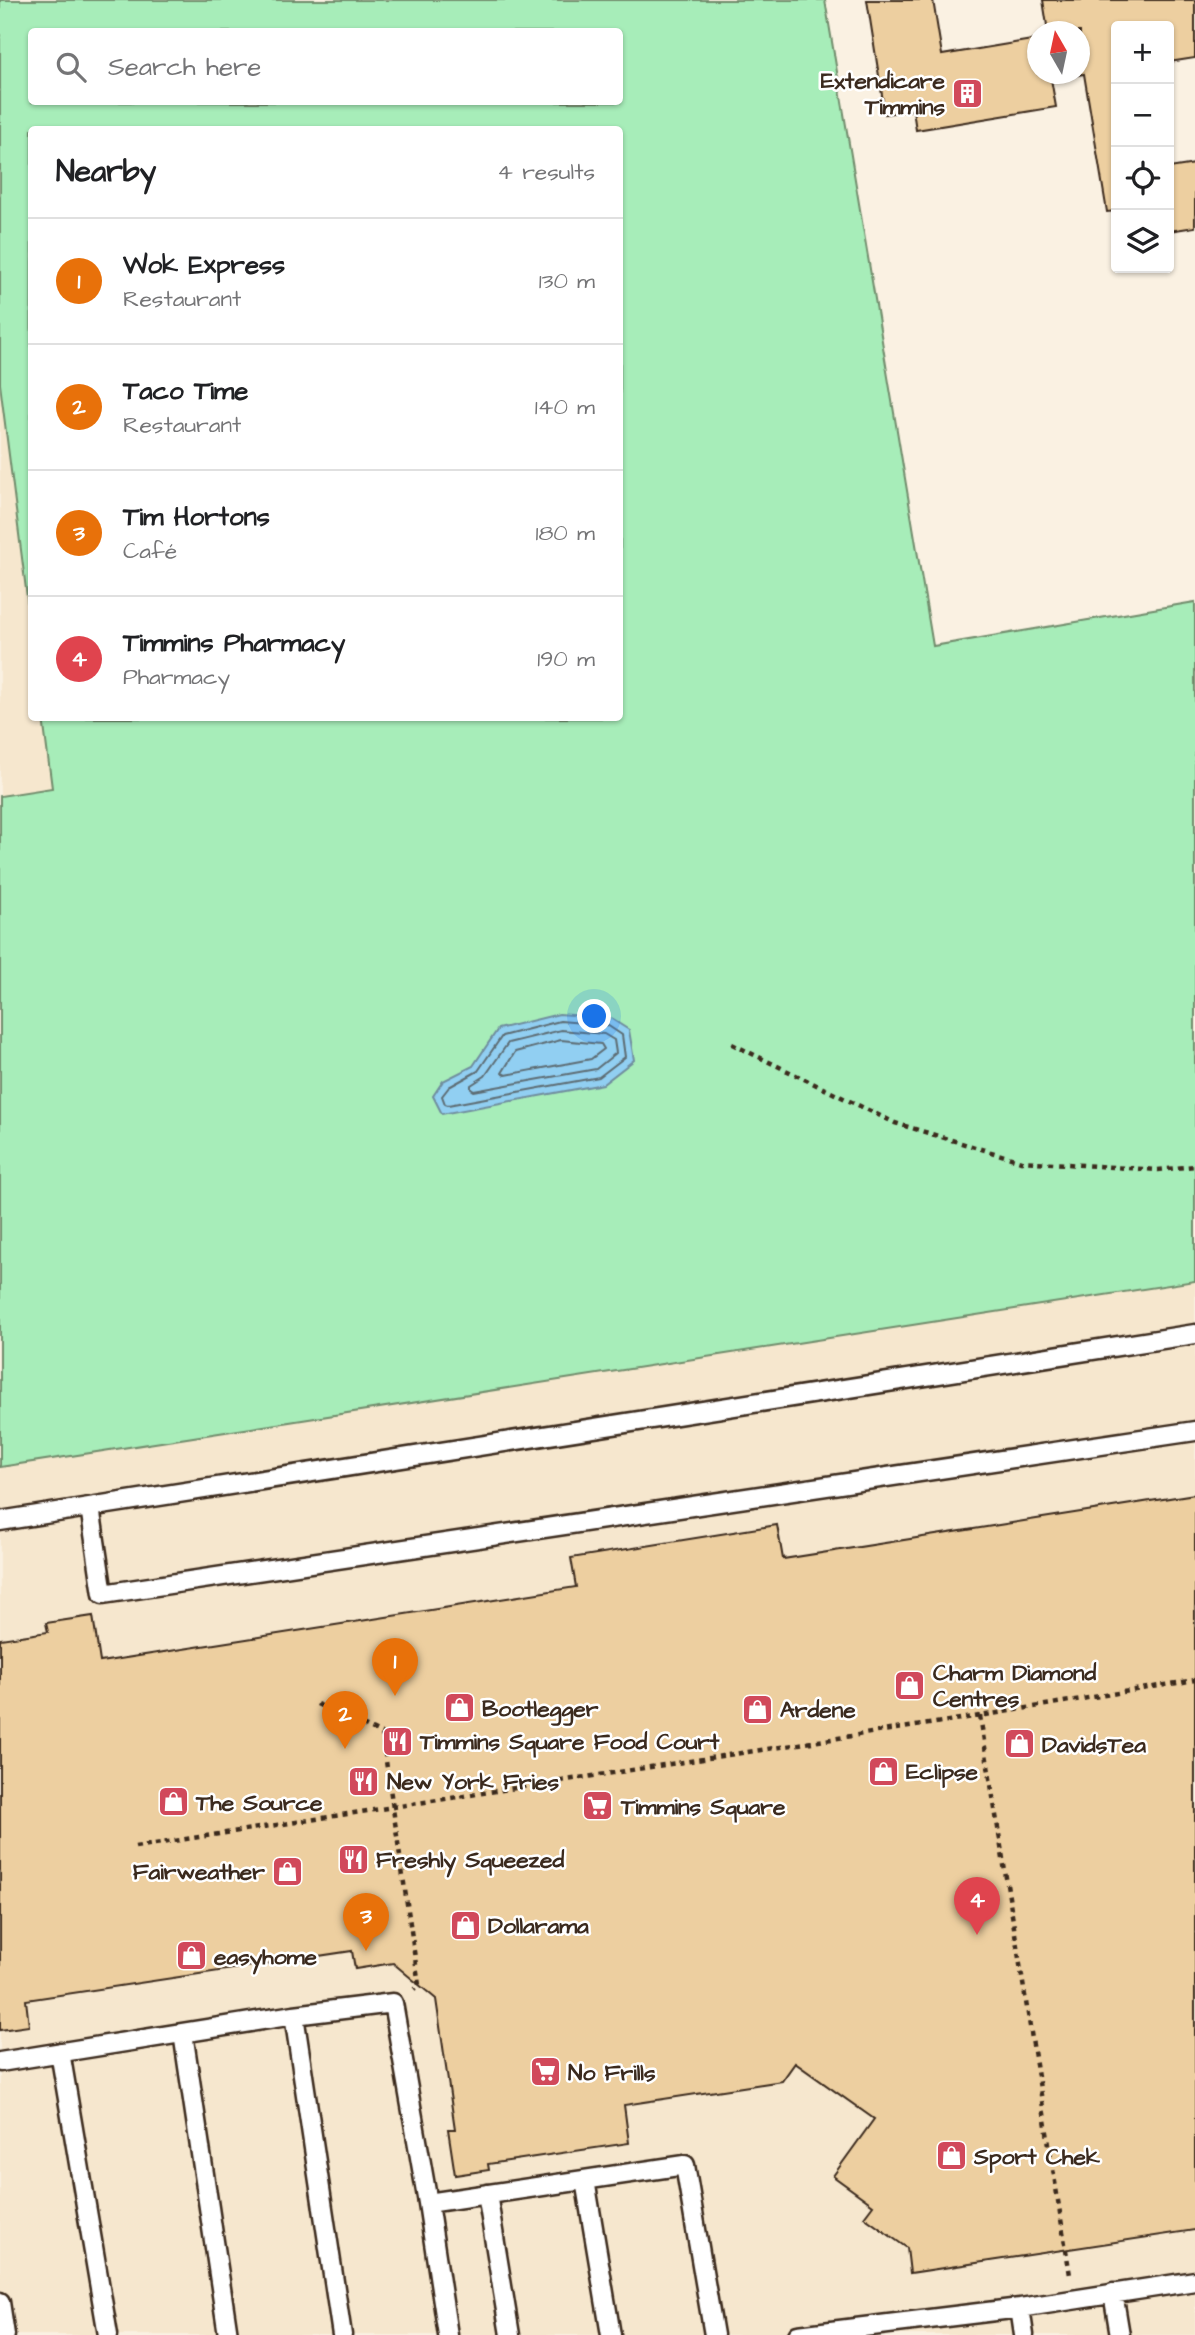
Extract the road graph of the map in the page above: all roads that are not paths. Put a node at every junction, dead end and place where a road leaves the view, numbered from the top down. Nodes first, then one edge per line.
1 (1195, 1334) edge
2 (1195, 1431) edge
3 (90, 1507) junction
4 (0, 1521) edge
5 (294, 2015) junction
6 (183, 2033) junction
7 (60, 2052) junction
8 (0, 2062) edge
9 (585, 2180) junction
10 (487, 2194) junction
11 (428, 2203) junction
12 (1195, 2281) edge
13 (1114, 2293) junction
14 (0, 2302) edge
15 (1020, 2308) junction
16 (921, 2328) edge
17 (820, 2334) edge
18 (5, 2335) edge
19 (108, 2335) edge
20 (228, 2335) edge
21 (342, 2335) edge
22 (448, 2335) edge
23 (510, 2335) edge
24 (611, 2335) edge
25 (714, 2335) edge
26 (798, 2335) edge
27 (1024, 2335) edge
28 (1120, 2335) edge

1 - 3 lane
2 - 3 lane
3 - 4 lane
5 - 6 lane
5 - 11 lane
5 - 21 lane
6 - 7 lane
6 - 20 lane
7 - 8 lane
7 - 19 lane
9 - 10 lane
9 - 24 lane
9 - 25 lane
10 - 11 lane
10 - 23 lane
11 - 22 lane
12 - 13 lane
13 - 15 lane
13 - 28 lane
14 - 18 lane
15 - 16 lane
15 - 27 lane
16 - 17 lane
17 - 26 lane

